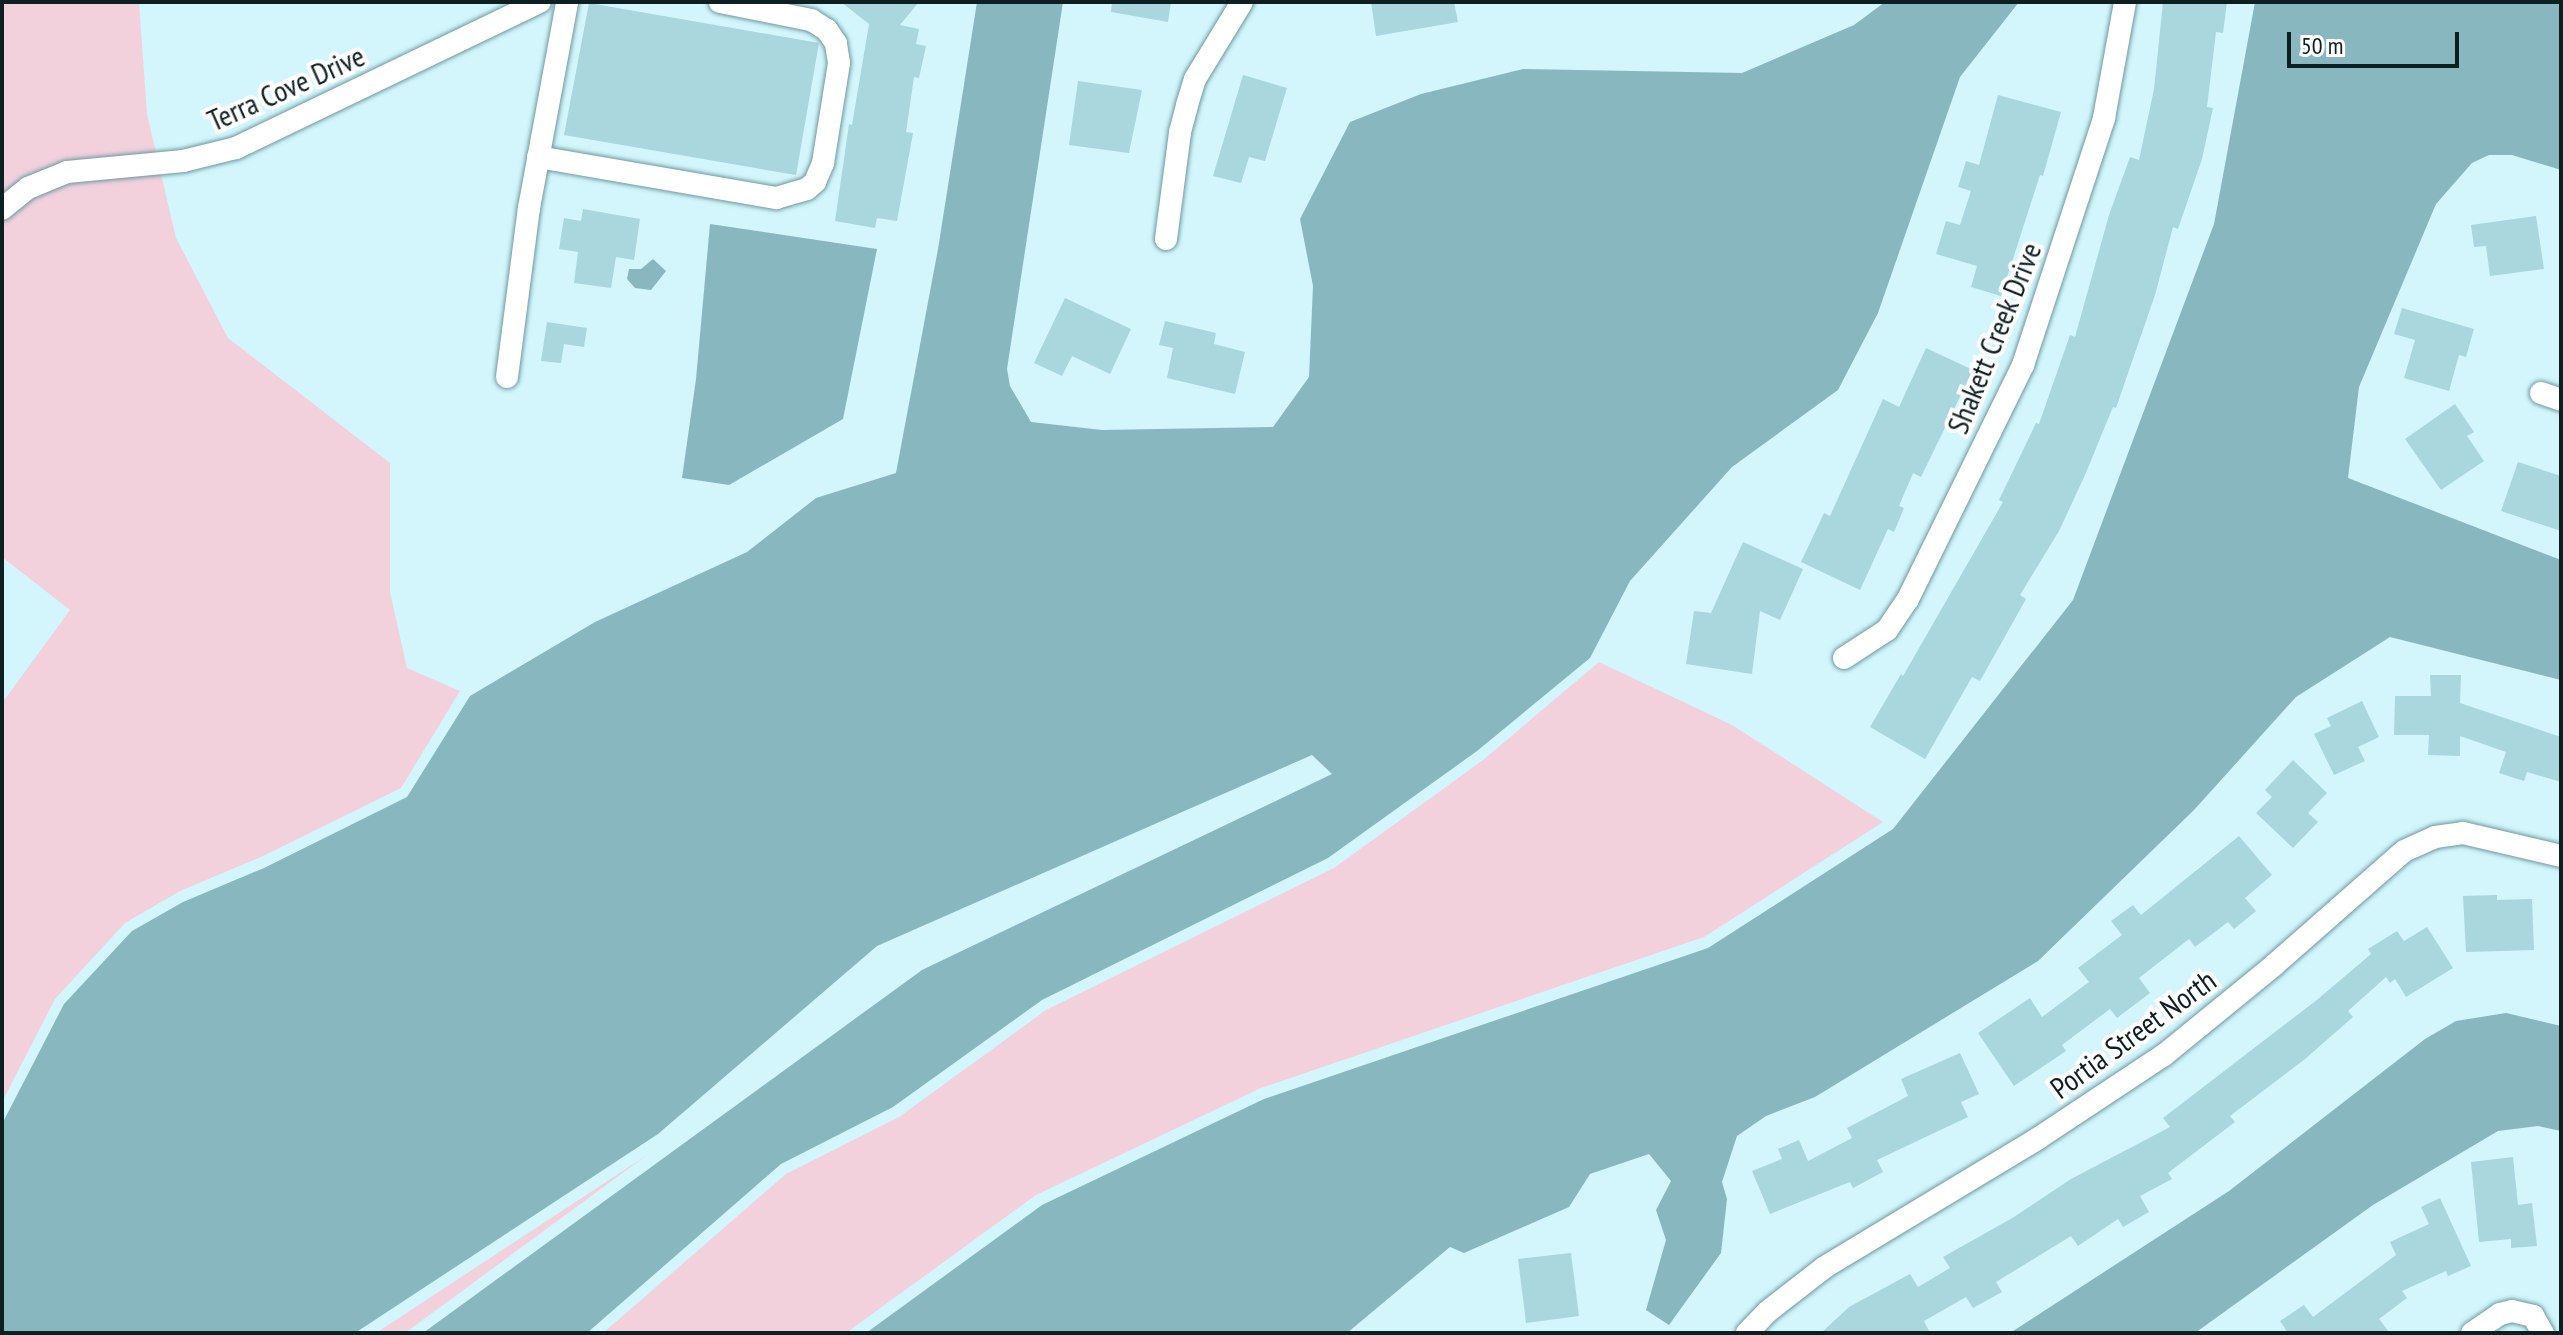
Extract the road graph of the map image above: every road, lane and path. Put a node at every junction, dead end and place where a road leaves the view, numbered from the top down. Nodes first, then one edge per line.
1 (540, 2) edge
2 (567, 2) edge
3 (720, 2) edge
4 (1242, 2) edge
5 (2125, 2) edge
6 (538, 157) junction
7 (2, 209) edge
8 (1166, 239) dead end
9 (507, 377) dead end
10 (1844, 658) dead end
11 (2561, 856) edge
12 (2538, 1325) edge
13 (1747, 1333) edge
14 (2472, 1333) edge

1 - 7 street, Terra Cove Drive
2 - 6 street
3 - 6 street
4 - 8 street
5 - 10 street, Shakett Creek Drive
6 - 9 street
11 - 13 street, Portia Street North
12 - 14 street

